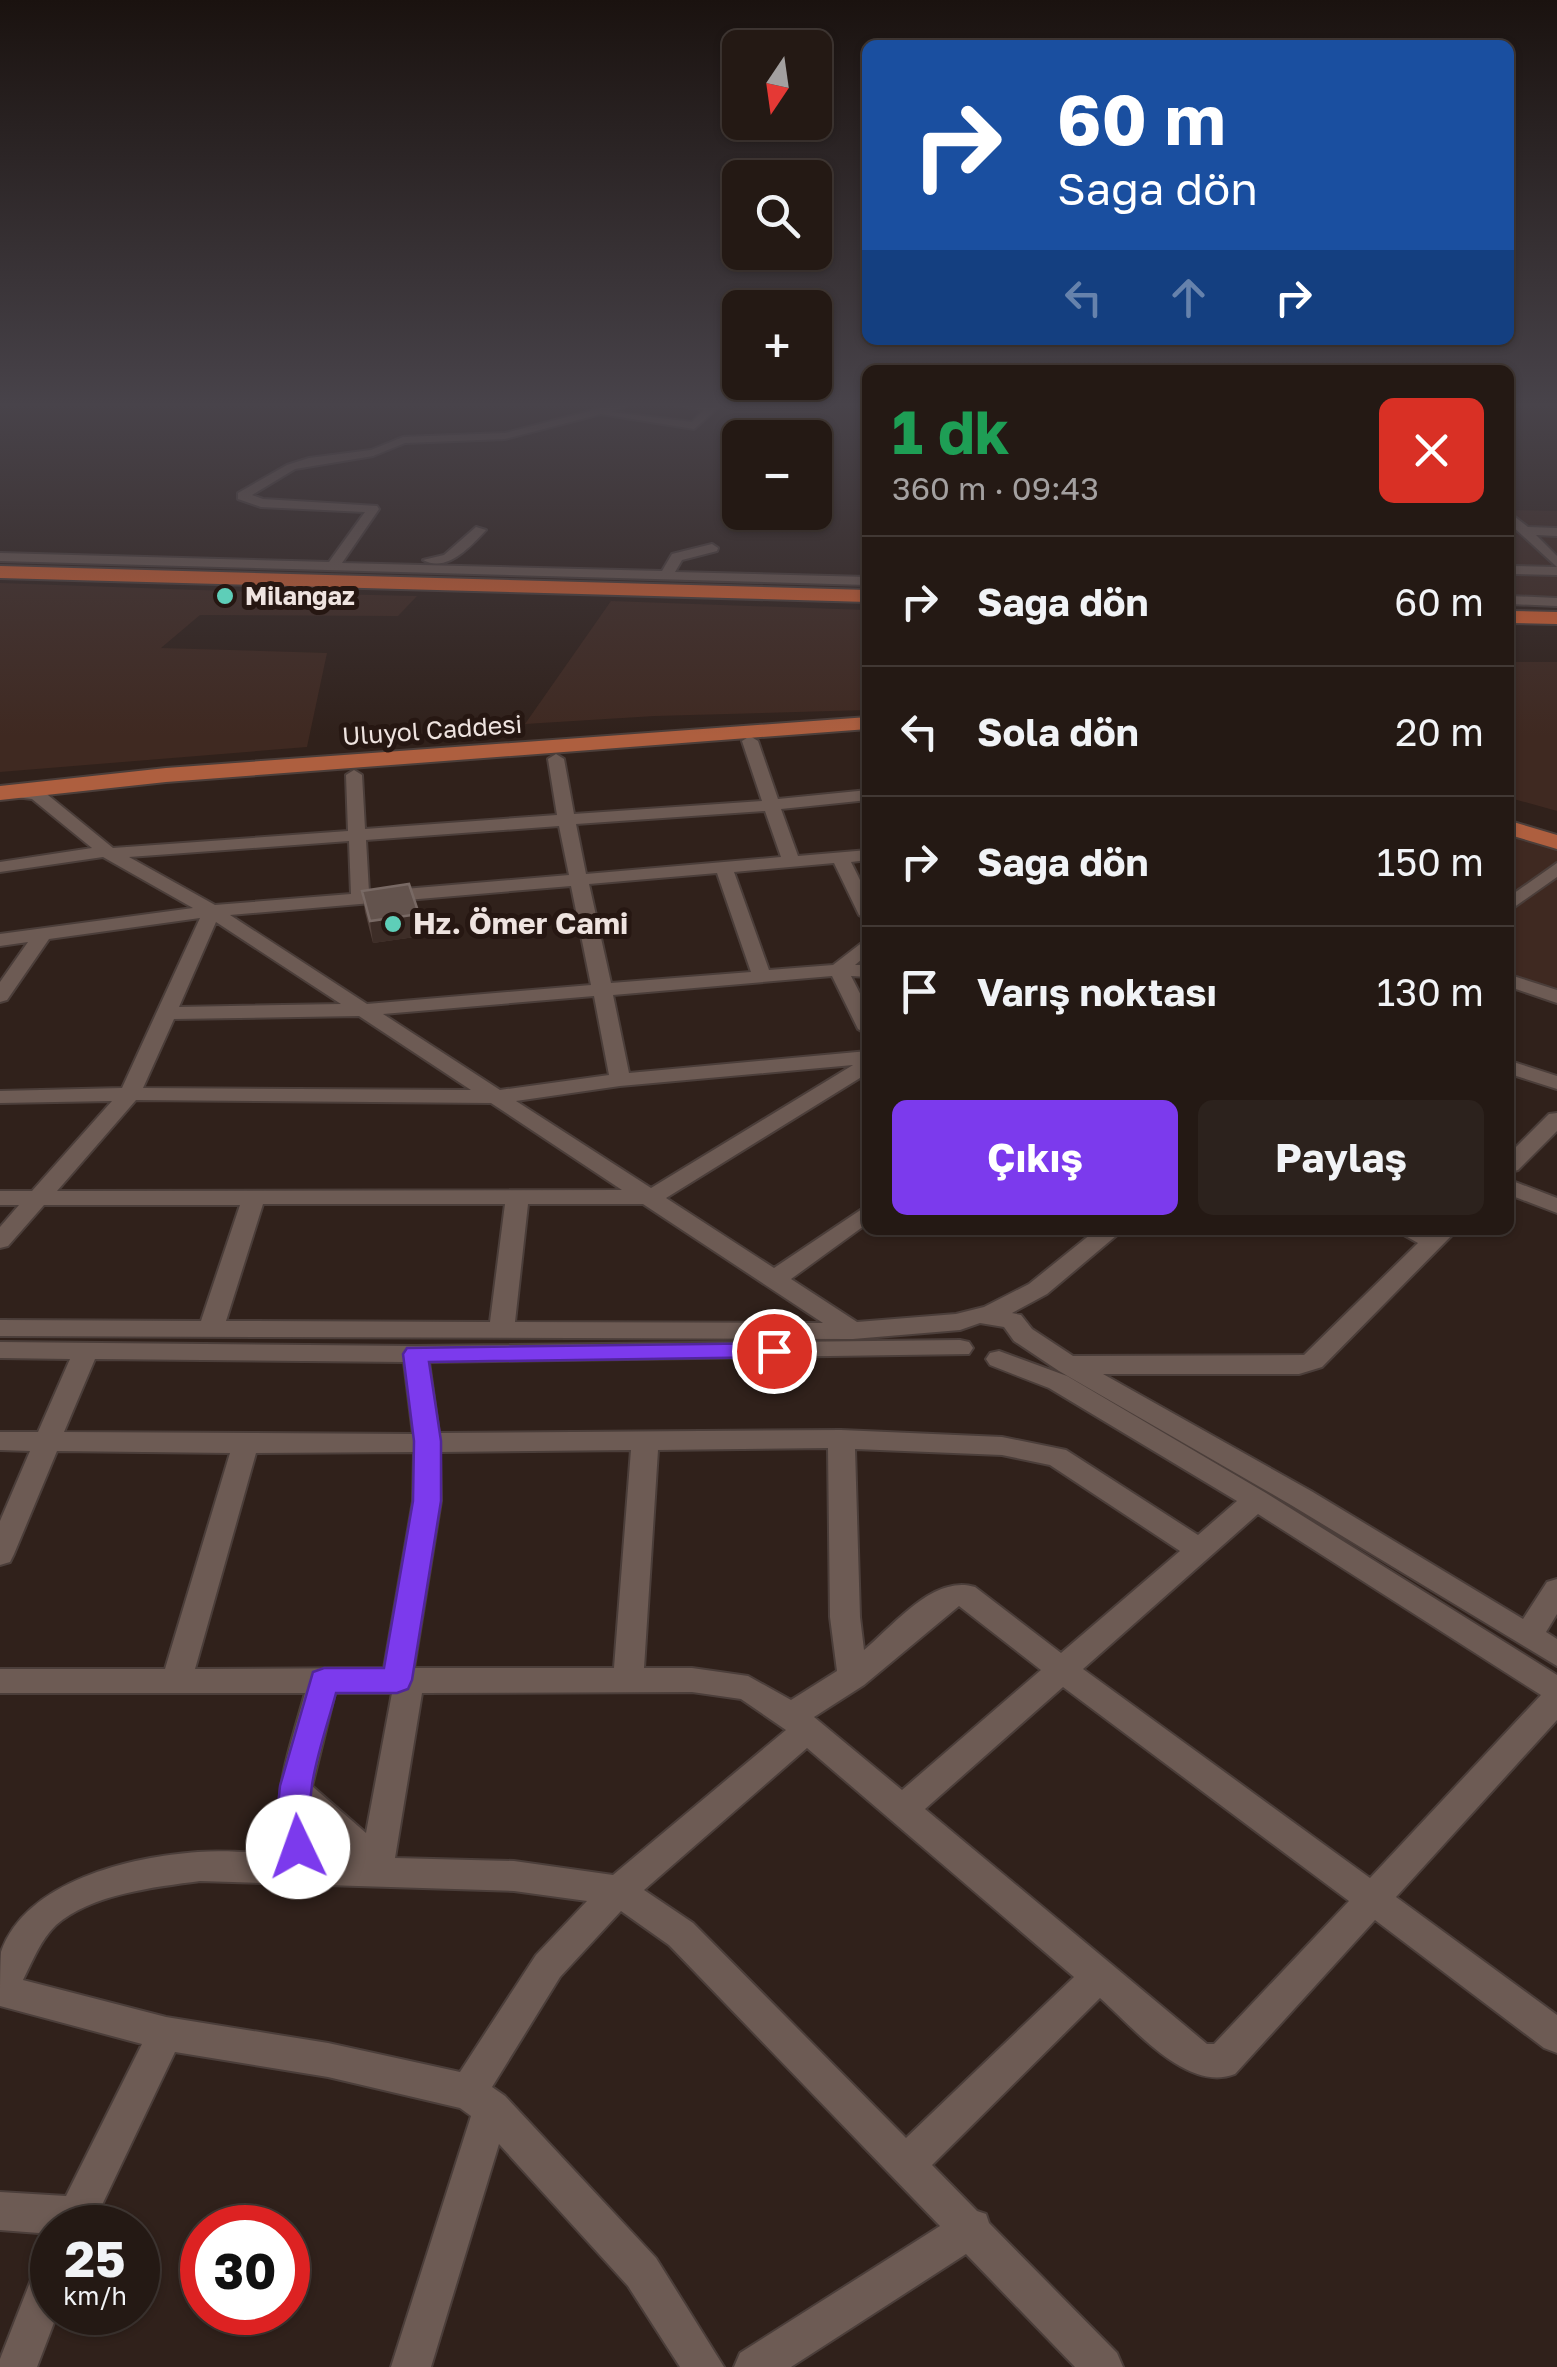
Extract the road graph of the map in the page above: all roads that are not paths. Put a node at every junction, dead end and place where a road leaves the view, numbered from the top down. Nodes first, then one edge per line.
1 (368, 515) edge
2 (1514, 521) edge
3 (480, 530) dead end
4 (1525, 532) junction
5 (1557, 532) edge
6 (1514, 542) edge
7 (1536, 543) junction
8 (712, 548) dead end
9 (0, 560) edge
10 (1557, 563) edge
11 (333, 566) junction
12 (369, 567) junction
13 (1514, 570) edge
14 (1557, 571) edge
15 (0, 572) edge
16 (667, 575) junction
17 (862, 584) edge
18 (862, 584) edge
19 (862, 596) edge
20 (1514, 604) edge
21 (1557, 605) edge
22 (1514, 617) edge
23 (1557, 618) edge
24 (862, 726) edge
25 (862, 727) edge
26 (750, 741) junction
27 (556, 759) junction
28 (354, 775) junction
29 (4, 795) edge
30 (38, 795) junction
31 (862, 795) edge
32 (772, 805) junction
33 (1514, 815) edge
34 (565, 820) junction
35 (1557, 828) edge
36 (1514, 829) edge
37 (358, 834) junction
38 (1557, 842) edge
39 (108, 852) junction
40 (862, 856) edge
41 (840, 858) junction
42 (791, 862) junction
43 (0, 867) edge
44 (724, 868) junction
45 (1557, 868) edge
46 (577, 882) junction
47 (360, 900) junction
48 (1514, 901) edge
49 (862, 903) edge
50 (212, 912) junction
51 (43, 934) junction
52 (0, 940) edge
53 (862, 949) edge
54 (838, 970) junction
55 (862, 971) edge
56 (762, 976) junction
57 (1514, 981) edge
58 (604, 988) junction
59 (0, 996) edge
60 (1557, 997) edge
61 (362, 1010) junction
62 (166, 1013) junction
63 (862, 1018) edge
64 (862, 1060) edge
65 (862, 1064) edge
66 (1514, 1068) edge
67 (620, 1080) junction
68 (1557, 1084) edge
69 (130, 1094) junction
70 (0, 1097) edge
71 (496, 1097) junction
72 (1557, 1119) edge
73 (1514, 1159) edge
74 (1514, 1189) edge
75 (517, 1197) junction
76 (651, 1197) junction
77 (0, 1198) edge
78 (36, 1198) junction
79 (253, 1200) junction
80 (1557, 1206) edge
81 (862, 1216) edge
82 (1105, 1235) edge
83 (1439, 1236) edge
84 (0, 1240) edge
85 (776, 1278) junction
86 (1038, 1289) junction
87 (990, 1314) junction
88 (0, 1328) edge
89 (502, 1328) junction
90 (211, 1329) junction
91 (1021, 1331) junction
92 (853, 1332) junction
93 (960, 1335) junction
94 (0, 1350) edge
95 (86, 1350) junction
96 (416, 1354) junction
97 (999, 1359) junction
98 (1068, 1364) junction
99 (842, 1439) junction
100 (645, 1440) junction
101 (48, 1441) junction
102 (427, 1441) junction
103 (0, 1442) edge
104 (246, 1442) junction
105 (1256, 1500) junction
106 (1200, 1550) junction
107 (0, 1554) edge
108 (1557, 1590) edge
109 (1528, 1636) junction
110 (1557, 1654) edge
111 (1061, 1670) junction
112 (853, 1676) junction
113 (324, 1680) junction
114 (403, 1680) junction
115 (628, 1680) junction
116 (0, 1681) edge
117 (176, 1681) junction
118 (1557, 1690) edge
119 (1557, 1699) edge
120 (799, 1723) junction
121 (295, 1791) junction
122 (902, 1810) junction
123 (376, 1867) junction
124 (303, 1868) junction
125 (619, 1891) junction
126 (1373, 1896) junction
127 (1099, 1976) junction
128 (166, 2034) junction
129 (1557, 2036) edge
130 (480, 2100) junction
131 (907, 2163) junction
132 (82, 2205) edge
133 (0, 2211) edge
134 (30, 2215) edge
135 (972, 2228) junction
136 (30, 2333) edge
137 (17, 2367) edge
138 (411, 2367) edge
139 (704, 2367) edge
140 (754, 2367) edge
141 (1103, 2367) edge

1 - 11 street
2 - 4 street
3 - 12 street
4 - 5 street
4 - 7 street
6 - 7 street
7 - 10 street
8 - 16 street
9 - 11 street
9 - 18 highway
11 - 12 street
12 - 16 street
13 - 14 street
15 - 19 highway
16 - 17 street
20 - 21 highway
22 - 23 highway
24 - 29 main road, Uluyol Caddesi
25 - 26 main road, Uluyol Caddesi
26 - 27 main road, Uluyol Caddesi
26 - 32 street
27 - 28 main road, Uluyol Caddesi
27 - 34 street
28 - 30 main road, Uluyol Caddesi
28 - 37 street
29 - 30 main road, Uluyol Caddesi
30 - 39 street
31 - 32 street
32 - 34 street
32 - 42 street
33 - 35 main road
34 - 37 street
34 - 46 street
36 - 38 main road
37 - 39 street
37 - 47 street
39 - 43 street
39 - 50 street
40 - 41 street
41 - 42 street
41 - 49 street
42 - 44 street
44 - 46 street
44 - 56 street
45 - 48 street
46 - 47 street
46 - 58 street
47 - 50 street
50 - 51 street
50 - 61 street
50 - 62 street
51 - 52 street
51 - 59 street
53 - 54 street
54 - 55 street
54 - 56 street
54 - 63 street
56 - 58 street
57 - 60 street
58 - 61 street
58 - 67 street
61 - 62 street
61 - 71 street
62 - 69 street
64 - 67 street
65 - 76 street
66 - 68 street
67 - 71 street
69 - 70 street
69 - 71 street
69 - 78 street
71 - 76 street
72 - 73 street
74 - 80 street
75 - 76 street
75 - 79 street
75 - 89 street
76 - 85 street
77 - 78 street
78 - 79 street
78 - 84 street
79 - 90 street
81 - 85 street
82 - 86 street
83 - 98 street
85 - 92 street
86 - 87 street
86 - 91 street
87 - 91 street
87 - 93 street
88 - 90 street
89 - 90 street
89 - 92 street
91 - 97 street
91 - 98 street
92 - 93 street
93 - 96 street
93 - 97 street
94 - 95 street
95 - 96 street
95 - 101 street
96 - 102 street
97 - 105 street
98 - 109 street
99 - 100 street
99 - 106 street
99 - 112 street
100 - 102 street
100 - 115 street
101 - 103 street
101 - 104 street
101 - 107 street
102 - 104 street
102 - 114 street
104 - 117 street
105 - 106 street
105 - 118 street
106 - 111 street
108 - 109 street
109 - 110 street
111 - 112 street
111 - 122 street
111 - 126 street
112 - 120 street
113 - 114 street
113 - 117 street
113 - 121 street
114 - 115 street
114 - 123 street
115 - 120 street
116 - 117 street
119 - 126 street
120 - 122 street
120 - 125 street
121 - 123 street
121 - 124 street
122 - 127 street
123 - 124 street
123 - 125 street
124 - 128 street
125 - 130 street
125 - 131 street
126 - 127 street
126 - 129 street
127 - 131 street
128 - 130 street
128 - 132 street
130 - 138 street
130 - 139 street
131 - 135 street
133 - 134 street
135 - 140 street
135 - 141 street
136 - 137 street

